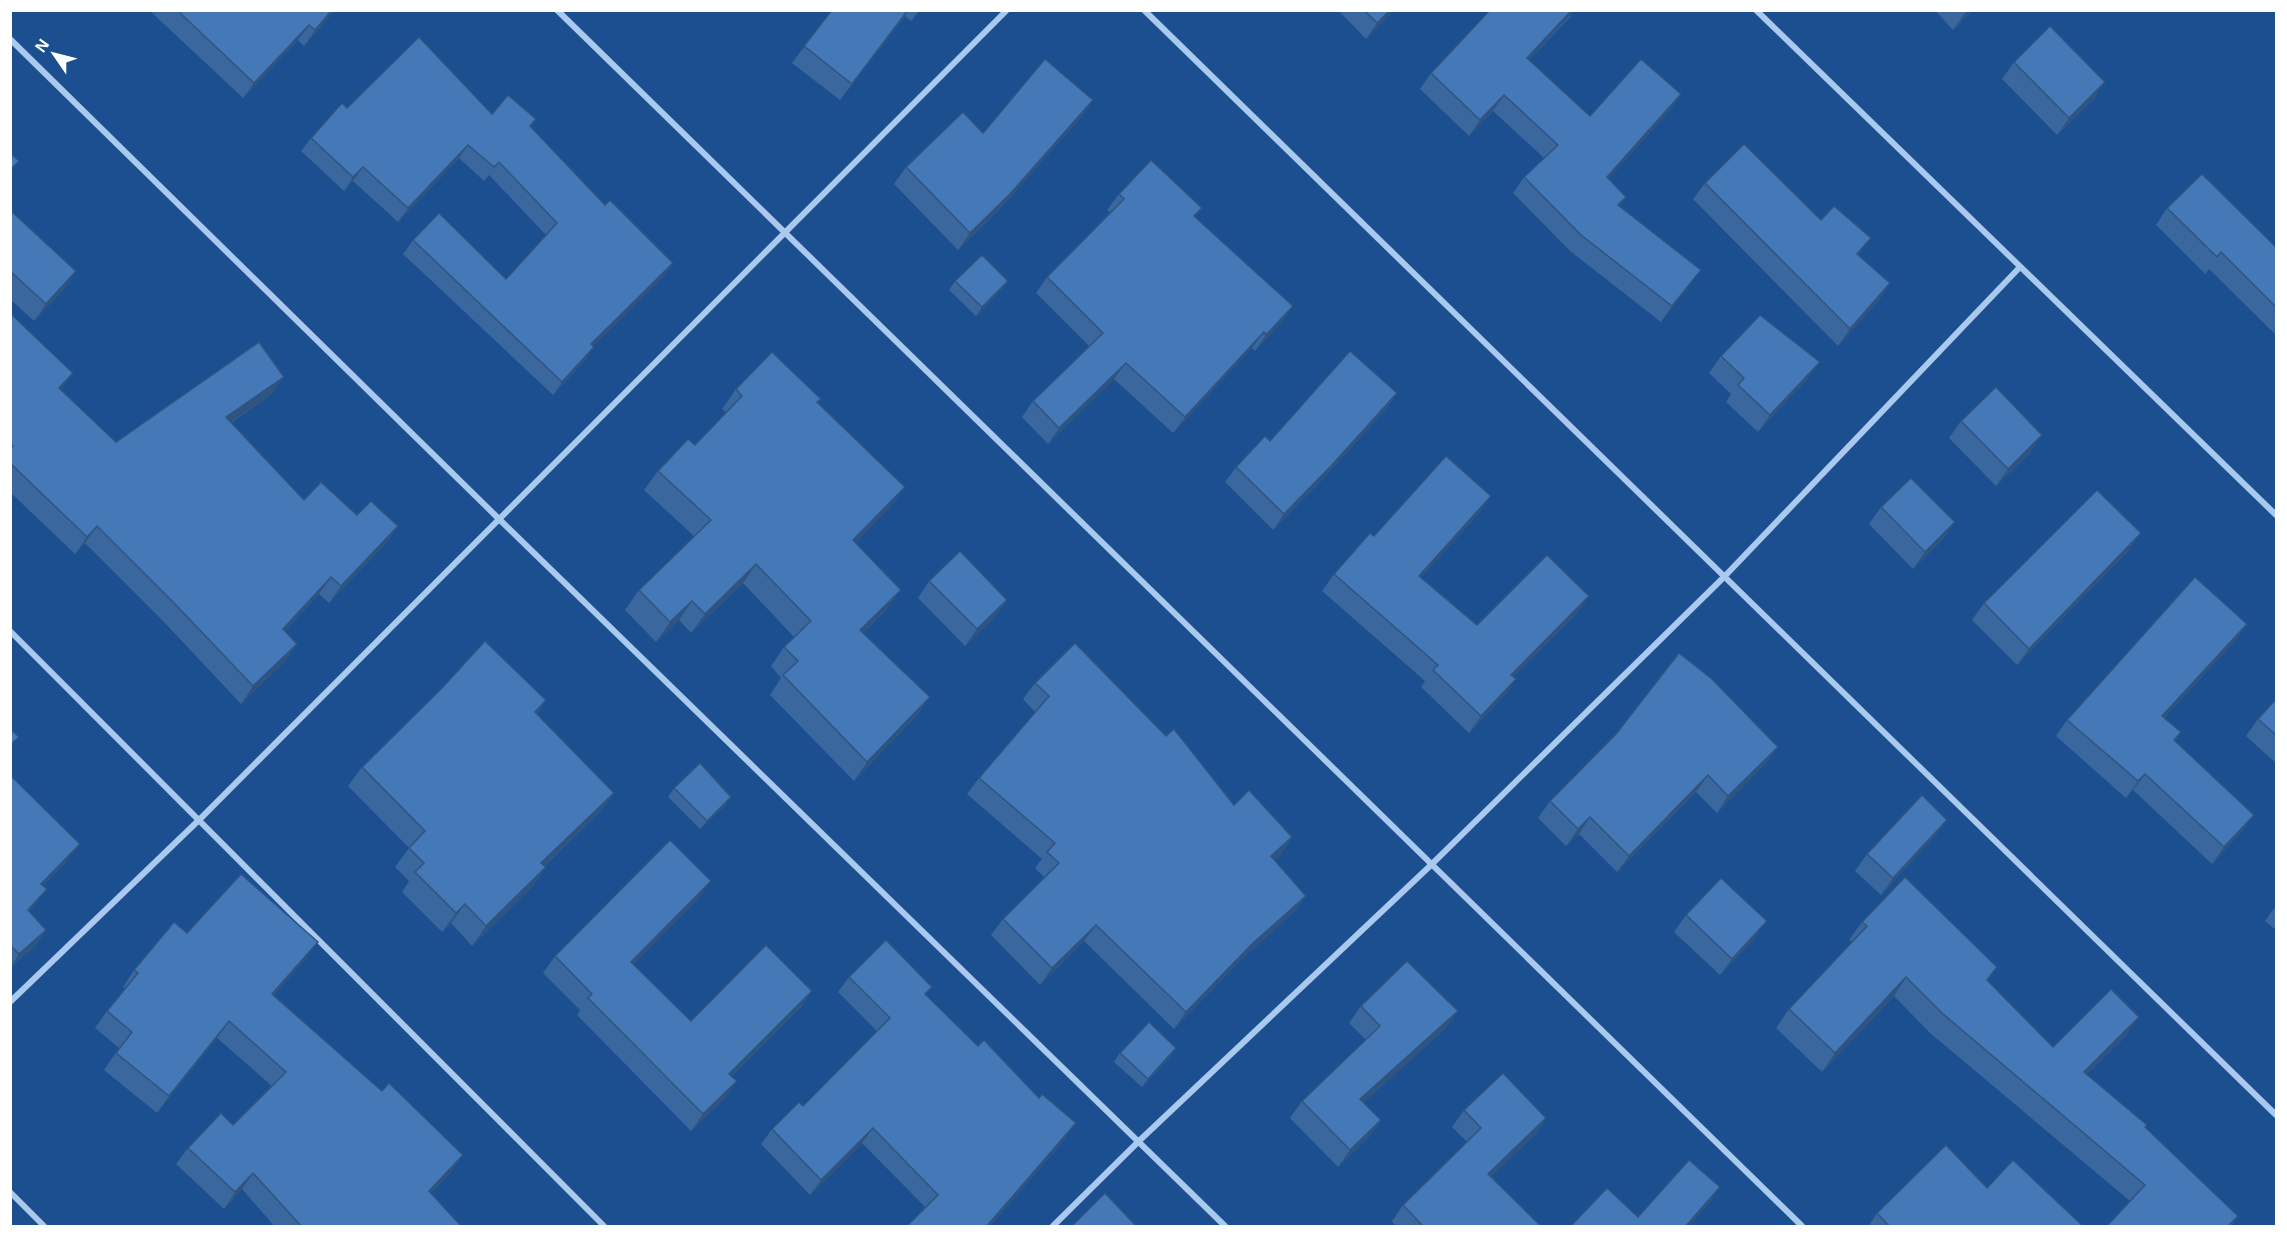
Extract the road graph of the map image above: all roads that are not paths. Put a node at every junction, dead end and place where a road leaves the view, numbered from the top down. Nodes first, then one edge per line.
1 (557, 10) edge
2 (1007, 10) edge
3 (1144, 10) edge
4 (1756, 10) edge
5 (10, 39) edge
6 (784, 233) junction
7 (2020, 267) junction
8 (2277, 515) edge
9 (499, 519) junction
10 (1724, 577) junction
11 (10, 631) edge
12 (199, 820) junction
13 (1431, 864) junction
14 (10, 1002) edge
15 (2277, 1115) edge
16 (1139, 1140) junction
17 (10, 1192) edge
18 (44, 1227) edge
19 (604, 1227) edge
20 (1053, 1227) edge
21 (1225, 1227) edge
22 (1802, 1227) edge

1 - 6 street
2 - 6 street
3 - 10 street
4 - 7 street
5 - 9 street
6 - 9 street
6 - 13 street
7 - 8 street
7 - 10 street
9 - 12 street
9 - 16 street
10 - 13 street
10 - 15 street
11 - 12 street
12 - 14 street
12 - 19 street
13 - 16 street
13 - 22 street
16 - 20 street
16 - 21 street
17 - 18 street

